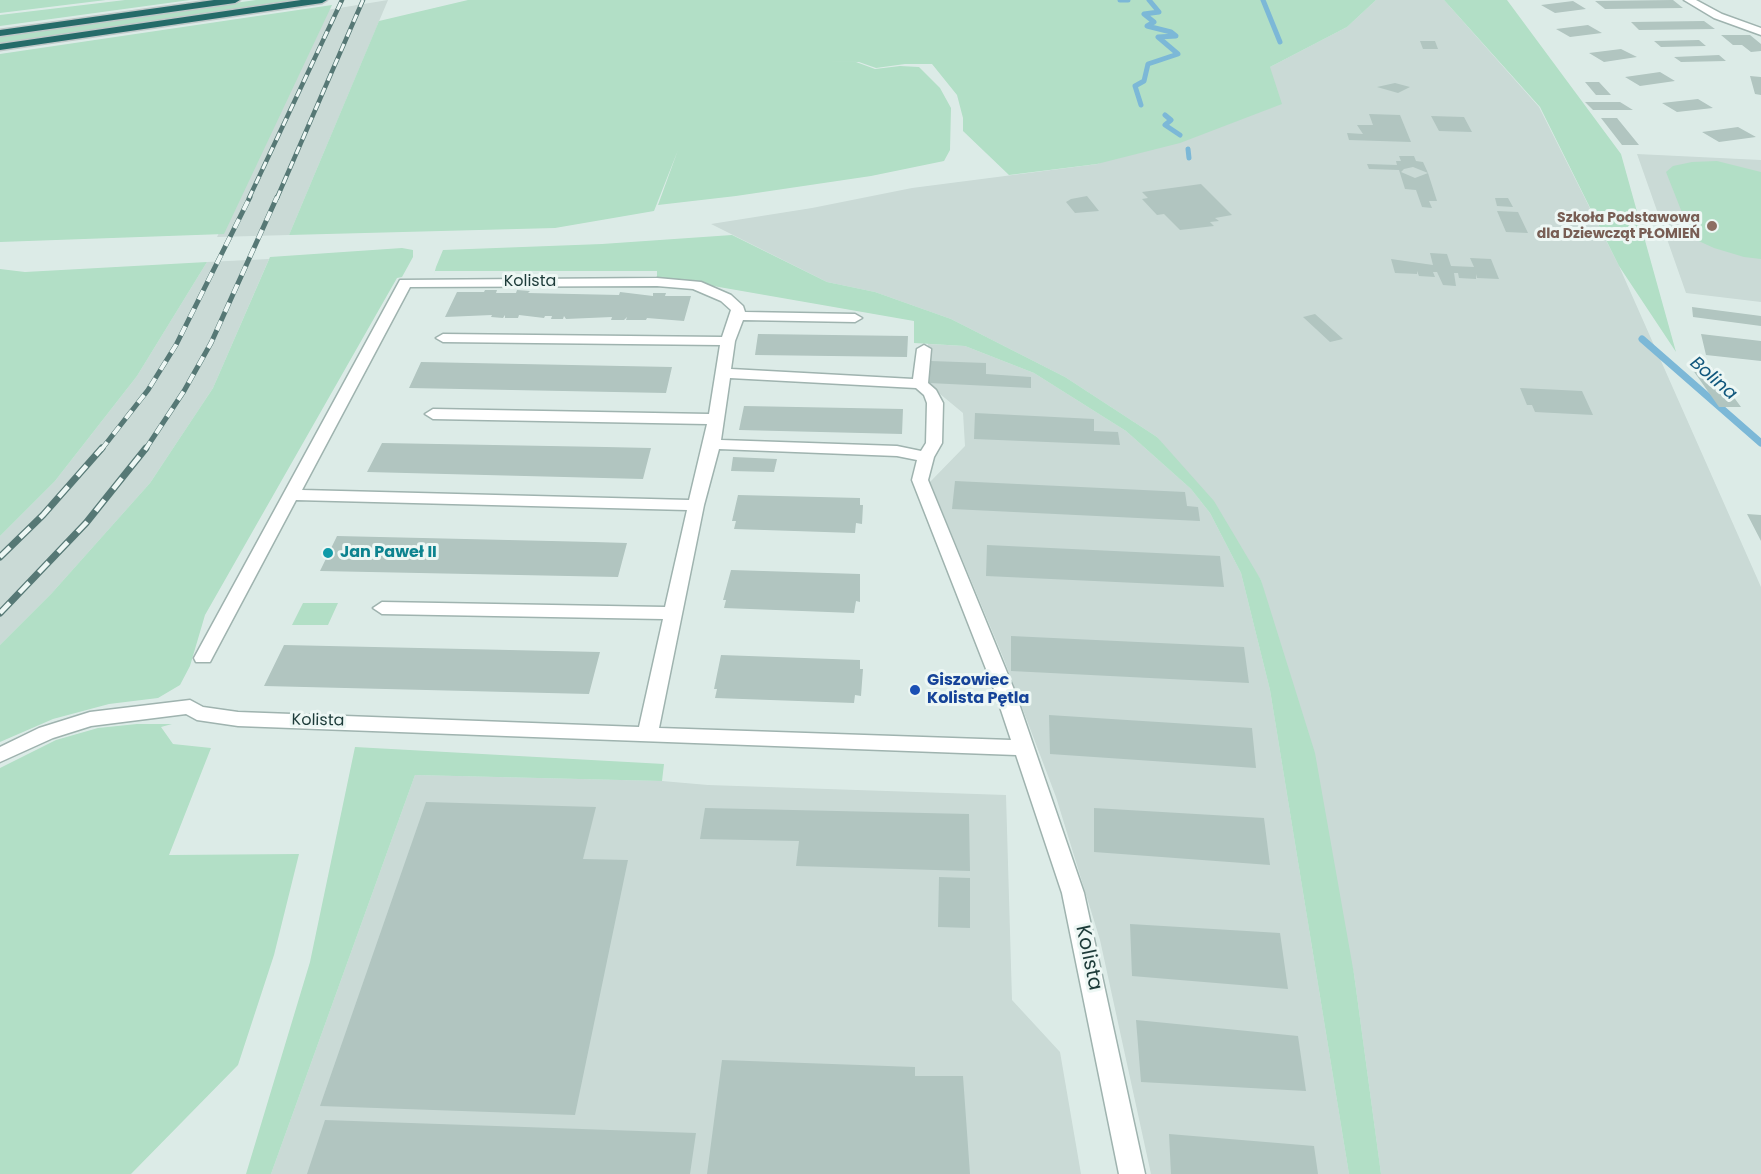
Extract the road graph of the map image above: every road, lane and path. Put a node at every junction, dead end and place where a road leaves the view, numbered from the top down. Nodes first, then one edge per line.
1 (235, 0) edge
2 (322, 0) edge
3 (1689, 0) edge
4 (0, 33) edge
5 (1761, 33) edge
6 (0, 47) edge
7 (738, 316) junction
8 (855, 318) dead end
9 (443, 338) dead end
10 (728, 341) junction
11 (924, 349) dead end
12 (724, 373) junction
13 (920, 384) junction
14 (433, 414) dead end
15 (717, 419) junction
16 (712, 444) junction
17 (926, 457) junction
18 (292, 495) junction
19 (696, 505) junction
20 (382, 608) dead end
21 (673, 613) junction
22 (203, 658) dead end
23 (648, 733) junction
24 (1024, 748) junction
25 (0, 755) edge
26 (1132, 1174) edge

1 - 4 highway
2 - 6 highway
3 - 5 street
7 - 8 street
7 - 10 street
7 - 18 street, Kolista
9 - 10 street
10 - 12 street
11 - 13 street
12 - 13 street
12 - 15 street
13 - 17 street, Kolista
14 - 15 street
15 - 16 street
16 - 17 street
16 - 19 street
17 - 24 street, Kolista
18 - 19 street
18 - 22 street, Kolista
19 - 21 street
20 - 21 street
21 - 23 street
23 - 24 street, Kolista
23 - 25 street, Kolista
24 - 26 street, Kolista

